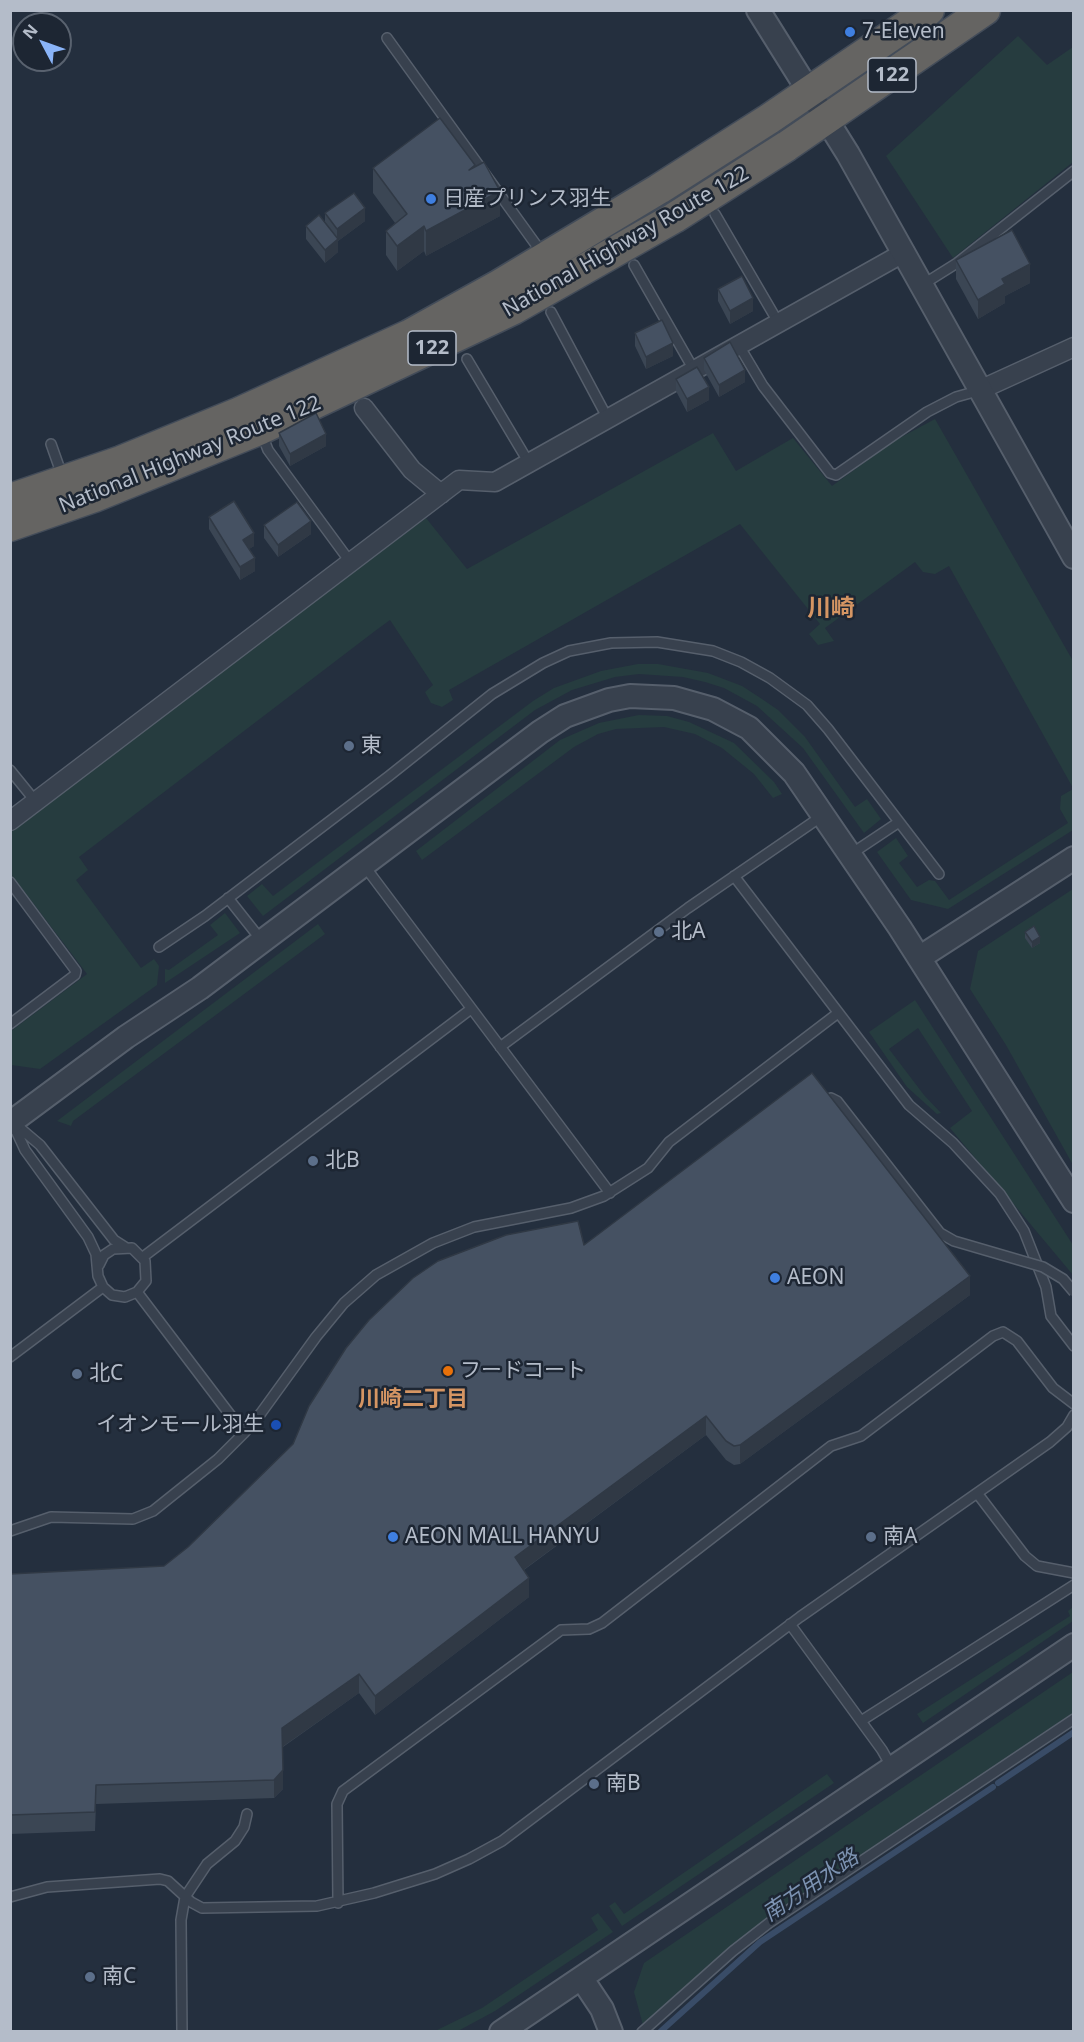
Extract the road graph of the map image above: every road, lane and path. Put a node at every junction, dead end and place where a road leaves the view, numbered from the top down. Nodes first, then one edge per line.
1 (758, 10) edge
2 (929, 10) edge
3 (986, 10) edge
4 (387, 38) dead end
5 (810, 91) junction
6 (829, 119) junction
7 (1074, 171) edge
8 (716, 214) dead end
9 (905, 252) junction
10 (545, 257) junction
11 (634, 265) dead end
12 (922, 285) junction
13 (550, 312) dead end
14 (778, 322) junction
15 (738, 345) junction
16 (1074, 347) edge
17 (467, 359) dead end
18 (694, 370) junction
19 (982, 389) junction
20 (364, 408) dead end
21 (608, 419) junction
22 (261, 429) junction
23 (51, 444) dead end
24 (529, 463) junction
25 (64, 481) junction
26 (441, 494) junction
27 (10, 499) edge
28 (10, 526) edge
29 (1074, 557) edge
30 (351, 563) junction
31 (10, 770) edge
32 (36, 802) junction
33 (824, 814) junction
34 (10, 821) edge
35 (899, 822) junction
36 (851, 854) junction
37 (1074, 858) edge
38 (363, 864) junction
39 (939, 874) dead end
40 (734, 876) junction
41 (10, 882) edge
42 (228, 898) junction
43 (262, 941) junction
44 (159, 947) dead end
45 (920, 958) junction
46 (471, 1009) junction
47 (838, 1013) junction
48 (10, 1024) edge
49 (500, 1047) junction
50 (821, 1104) edge
51 (11, 1121) edge
52 (610, 1193) junction
53 (1074, 1201) edge
54 (124, 1247) junction
55 (143, 1257) junction
56 (99, 1265) junction
57 (102, 1287) junction
58 (137, 1292) junction
59 (1074, 1292) edge
60 (1073, 1345) edge
61 (10, 1357) edge
62 (1074, 1404) edge
63 (1074, 1415) edge
64 (243, 1433) junction
65 (977, 1493) junction
66 (10, 1531) edge
67 (1074, 1573) edge
68 (1074, 1585) edge
69 (790, 1624) junction
70 (1074, 1645) edge
71 (1074, 1719) edge
72 (861, 1721) junction
73 (892, 1768) junction
74 (247, 1814) dead end
75 (10, 1897) edge
76 (185, 1897) junction
77 (338, 1903) junction
78 (582, 1979) junction
79 (182, 2031) edge
80 (501, 2031) edge
81 (611, 2031) edge
82 (642, 2031) edge

1 - 5 street
2 - 5 highway, National Highway Route 122 / 122
3 - 6 highway, National Highway Route 122 / 122
4 - 10 lane
5 - 6 street
5 - 10 highway, National Highway Route 122 / 122
6 - 9 street
6 - 22 highway, National Highway Route 122 / 122
7 - 12 lane
8 - 14 lane
9 - 12 street
9 - 14 street
10 - 25 highway, National Highway Route 122 / 122
11 - 18 lane
12 - 19 street
13 - 21 lane
14 - 15 street
15 - 18 street
15 - 19 lane
16 - 19 street
17 - 24 lane
18 - 21 street
19 - 29 street
20 - 26 street
21 - 24 street
22 - 28 highway, National Highway Route 122 / 122
22 - 30 lane
23 - 25 lane
24 - 26 street
25 - 27 highway, National Highway Route 122 / 122
26 - 30 street
30 - 32 street
31 - 32 lane
32 - 34 street
33 - 36 street
33 - 38 street
33 - 40 lane
35 - 36 lane
35 - 39 lane
35 - 42 lane
36 - 45 street
37 - 45 street
38 - 43 street
38 - 46 lane
40 - 47 lane
40 - 49 lane
41 - 48 lane
42 - 43 lane
42 - 44 lane
43 - 51 street
45 - 53 street
46 - 49 lane
46 - 55 lane
47 - 52 lane
47 - 60 lane
49 - 52 lane
50 - 59 lane, bridge
51 - 54 lane
51 - 56 lane
52 - 64 lane
54 - 55 lane
54 - 56 lane
55 - 58 lane
56 - 57 lane
57 - 58 lane
57 - 61 lane
58 - 64 lane
62 - 77 lane
63 - 65 lane
64 - 66 lane
65 - 67 lane
65 - 69 lane
68 - 72 lane
69 - 72 lane
69 - 77 lane
70 - 73 street
71 - 82 lane
72 - 73 lane
73 - 78 street
74 - 76 lane
75 - 76 lane
76 - 77 lane
76 - 79 lane
78 - 80 street
78 - 81 street

